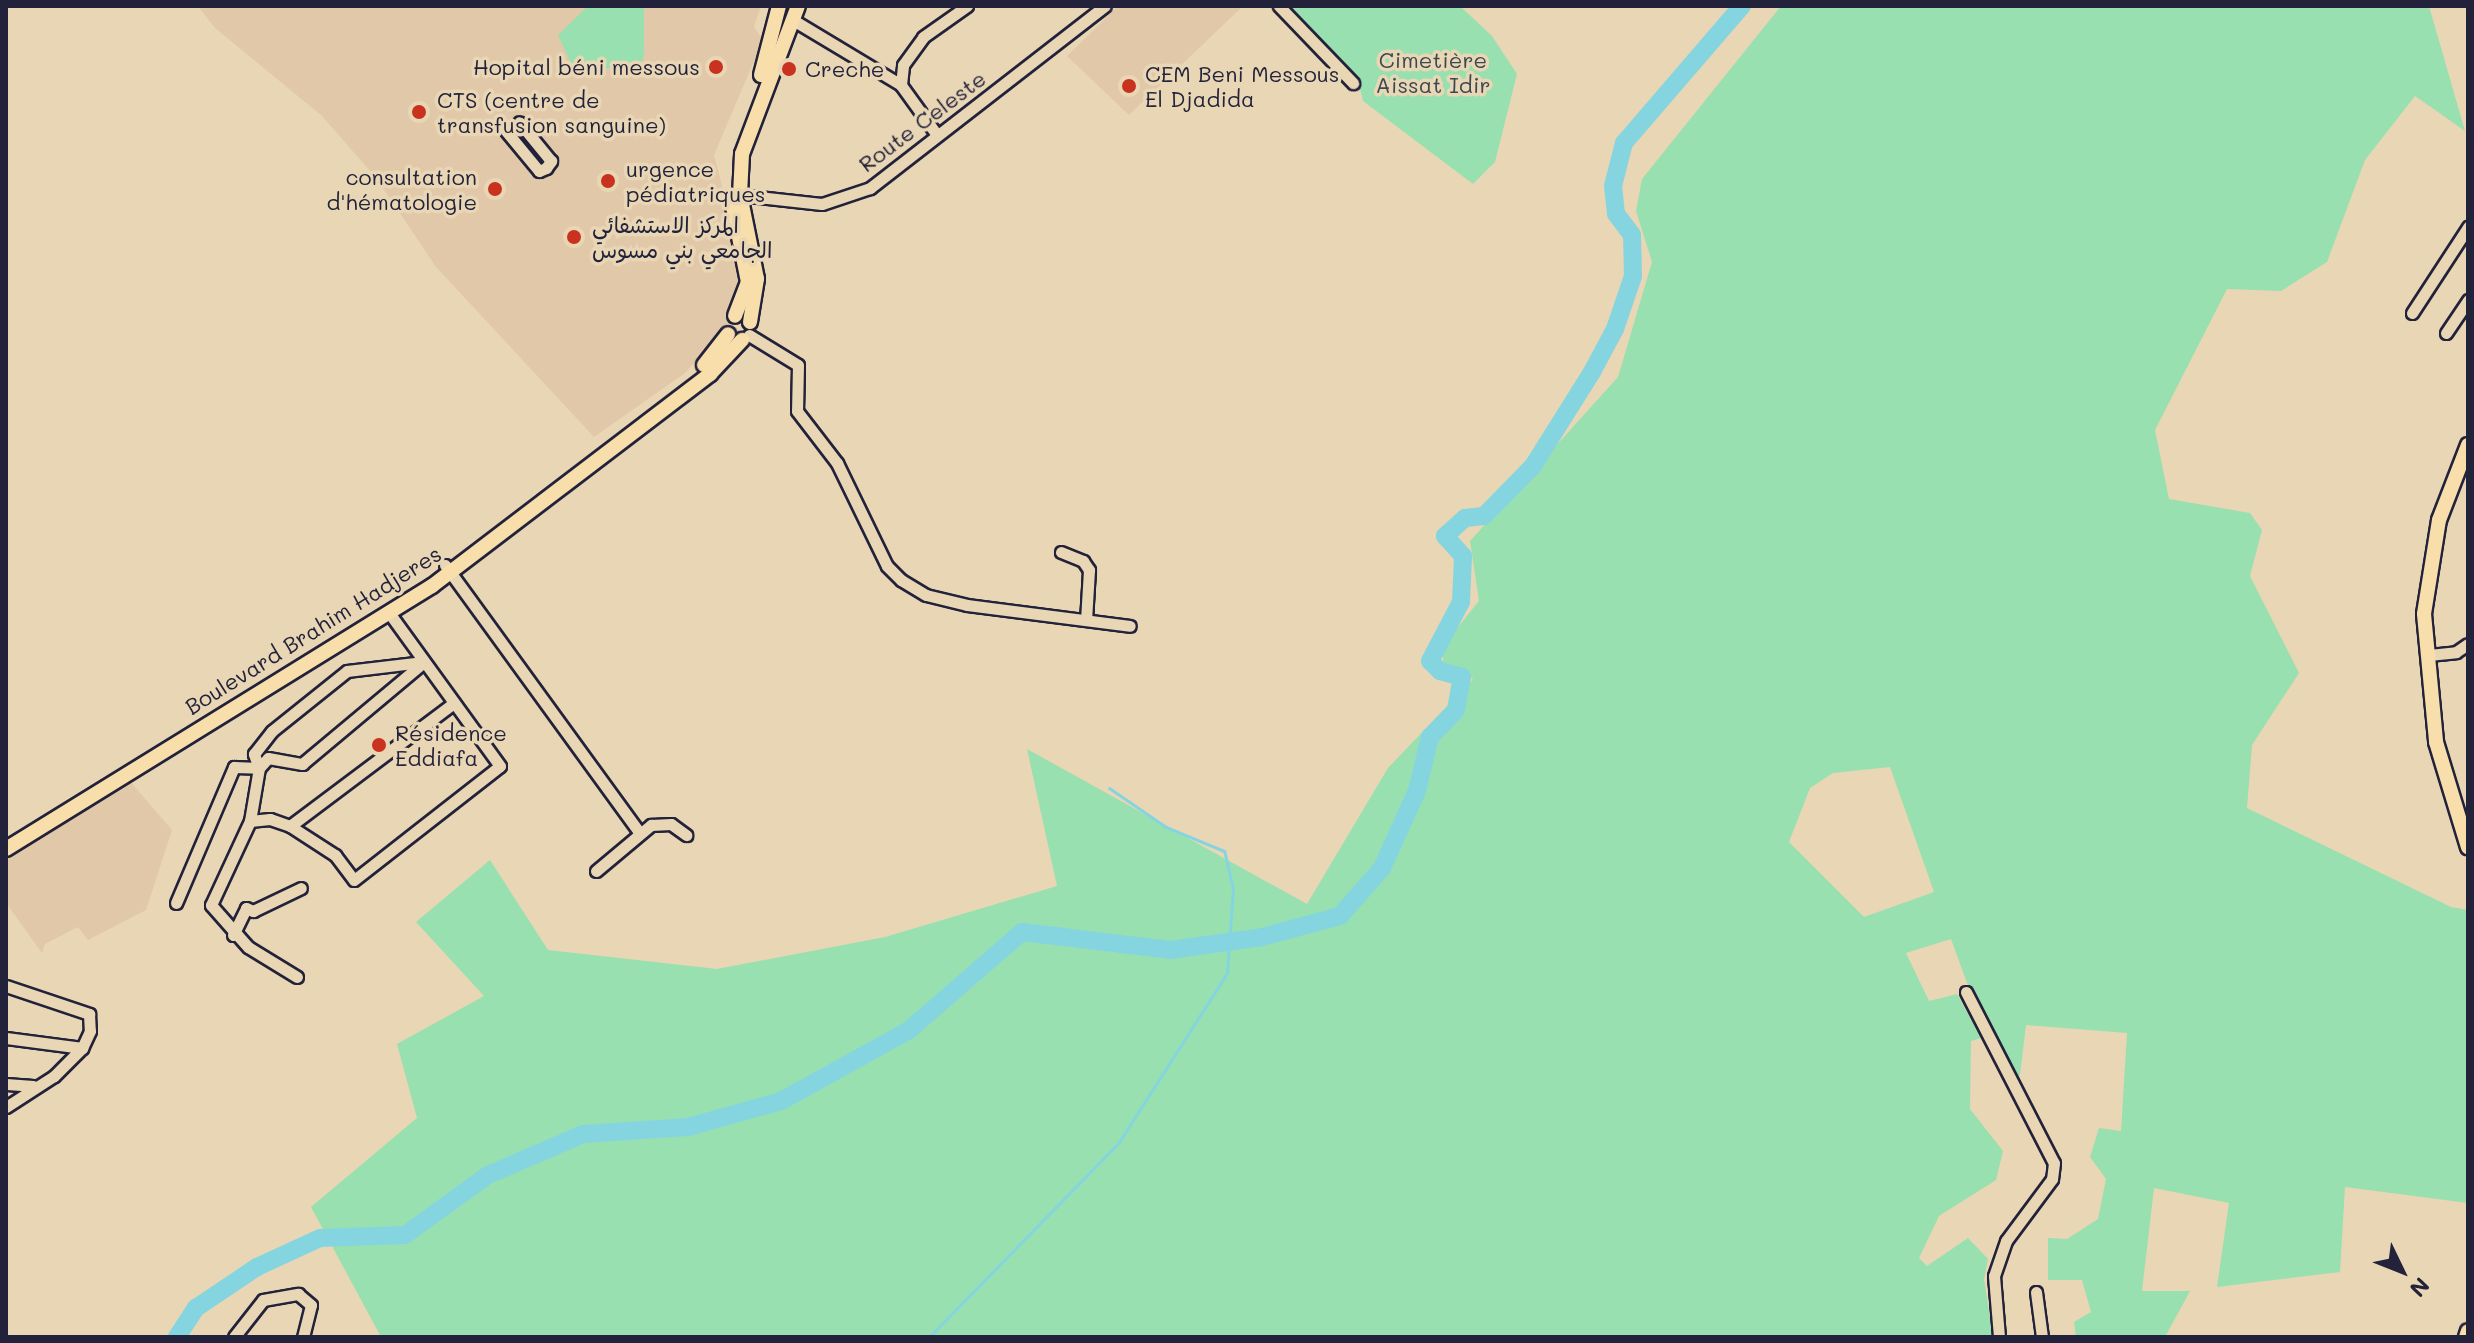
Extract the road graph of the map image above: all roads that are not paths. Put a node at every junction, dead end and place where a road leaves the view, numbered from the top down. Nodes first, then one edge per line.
1 (779, 6) edge
2 (967, 6) edge
3 (1105, 6) edge
4 (1279, 6) edge
5 (793, 19) edge
6 (773, 26) junction
7 (1353, 83) dead end
8 (901, 85) junction
9 (519, 122) dead end
10 (506, 131) dead end
11 (937, 135) junction
12 (740, 195) junction
13 (2468, 227) edge
14 (2468, 300) edge
15 (2412, 313) dead end
16 (742, 333) junction
17 (2446, 333) dead end
18 (2468, 445) edge
19 (1061, 552) dead end
20 (447, 569) junction
21 (390, 614) junction
22 (1086, 620) junction
23 (1130, 626) dead end
24 (2468, 644) edge
25 (2429, 655) junction
26 (423, 662) junction
27 (454, 703) junction
28 (259, 768) junction
29 (250, 821) junction
30 (290, 826) junction
31 (640, 833) junction
32 (686, 835) dead end
33 (6, 837) edge
34 (2468, 847) edge
35 (6, 849) edge
36 (596, 871) dead end
37 (301, 888) dead end
38 (176, 903) dead end
39 (233, 935) junction
40 (297, 977) dead end
41 (6, 986) edge
42 (1966, 992) dead end
43 (6, 1038) edge
44 (82, 1048) junction
45 (6, 1084) edge
46 (38, 1086) junction
47 (6, 1107) edge
48 (2036, 1292) dead end
49 (2468, 1331) edge
50 (234, 1337) edge
51 (303, 1337) edge
52 (1999, 1337) edge
53 (2042, 1337) edge
54 (2466, 1337) edge

1 - 6 main road
2 - 8 street
3 - 11 street, Route Celeste
4 - 7 street
5 - 6 main road
5 - 8 street
5 - 12 main road
6 - 16 main road
8 - 11 street
9 - 10 street
11 - 12 street, Route Celeste
12 - 16 main road
13 - 15 street
14 - 17 street
16 - 20 main road, Boulevard Brahim Hadjeres
16 - 22 street
18 - 25 main road
19 - 22 street
20 - 21 main road, Boulevard Brahim Hadjeres
20 - 31 street
20 - 33 main road
21 - 26 street
21 - 35 main road, Boulevard Brahim Hadjeres
22 - 23 street
24 - 25 street
25 - 34 main road
26 - 27 street
26 - 28 street
26 - 28 street
27 - 30 street
27 - 30 street
28 - 29 street
28 - 38 street
29 - 30 street
29 - 39 street
31 - 32 street
31 - 36 street
37 - 39 street
39 - 40 street
41 - 44 street
42 - 52 street
43 - 44 street
44 - 46 street
45 - 46 street
46 - 47 street
48 - 53 street
49 - 54 main road
50 - 51 street

